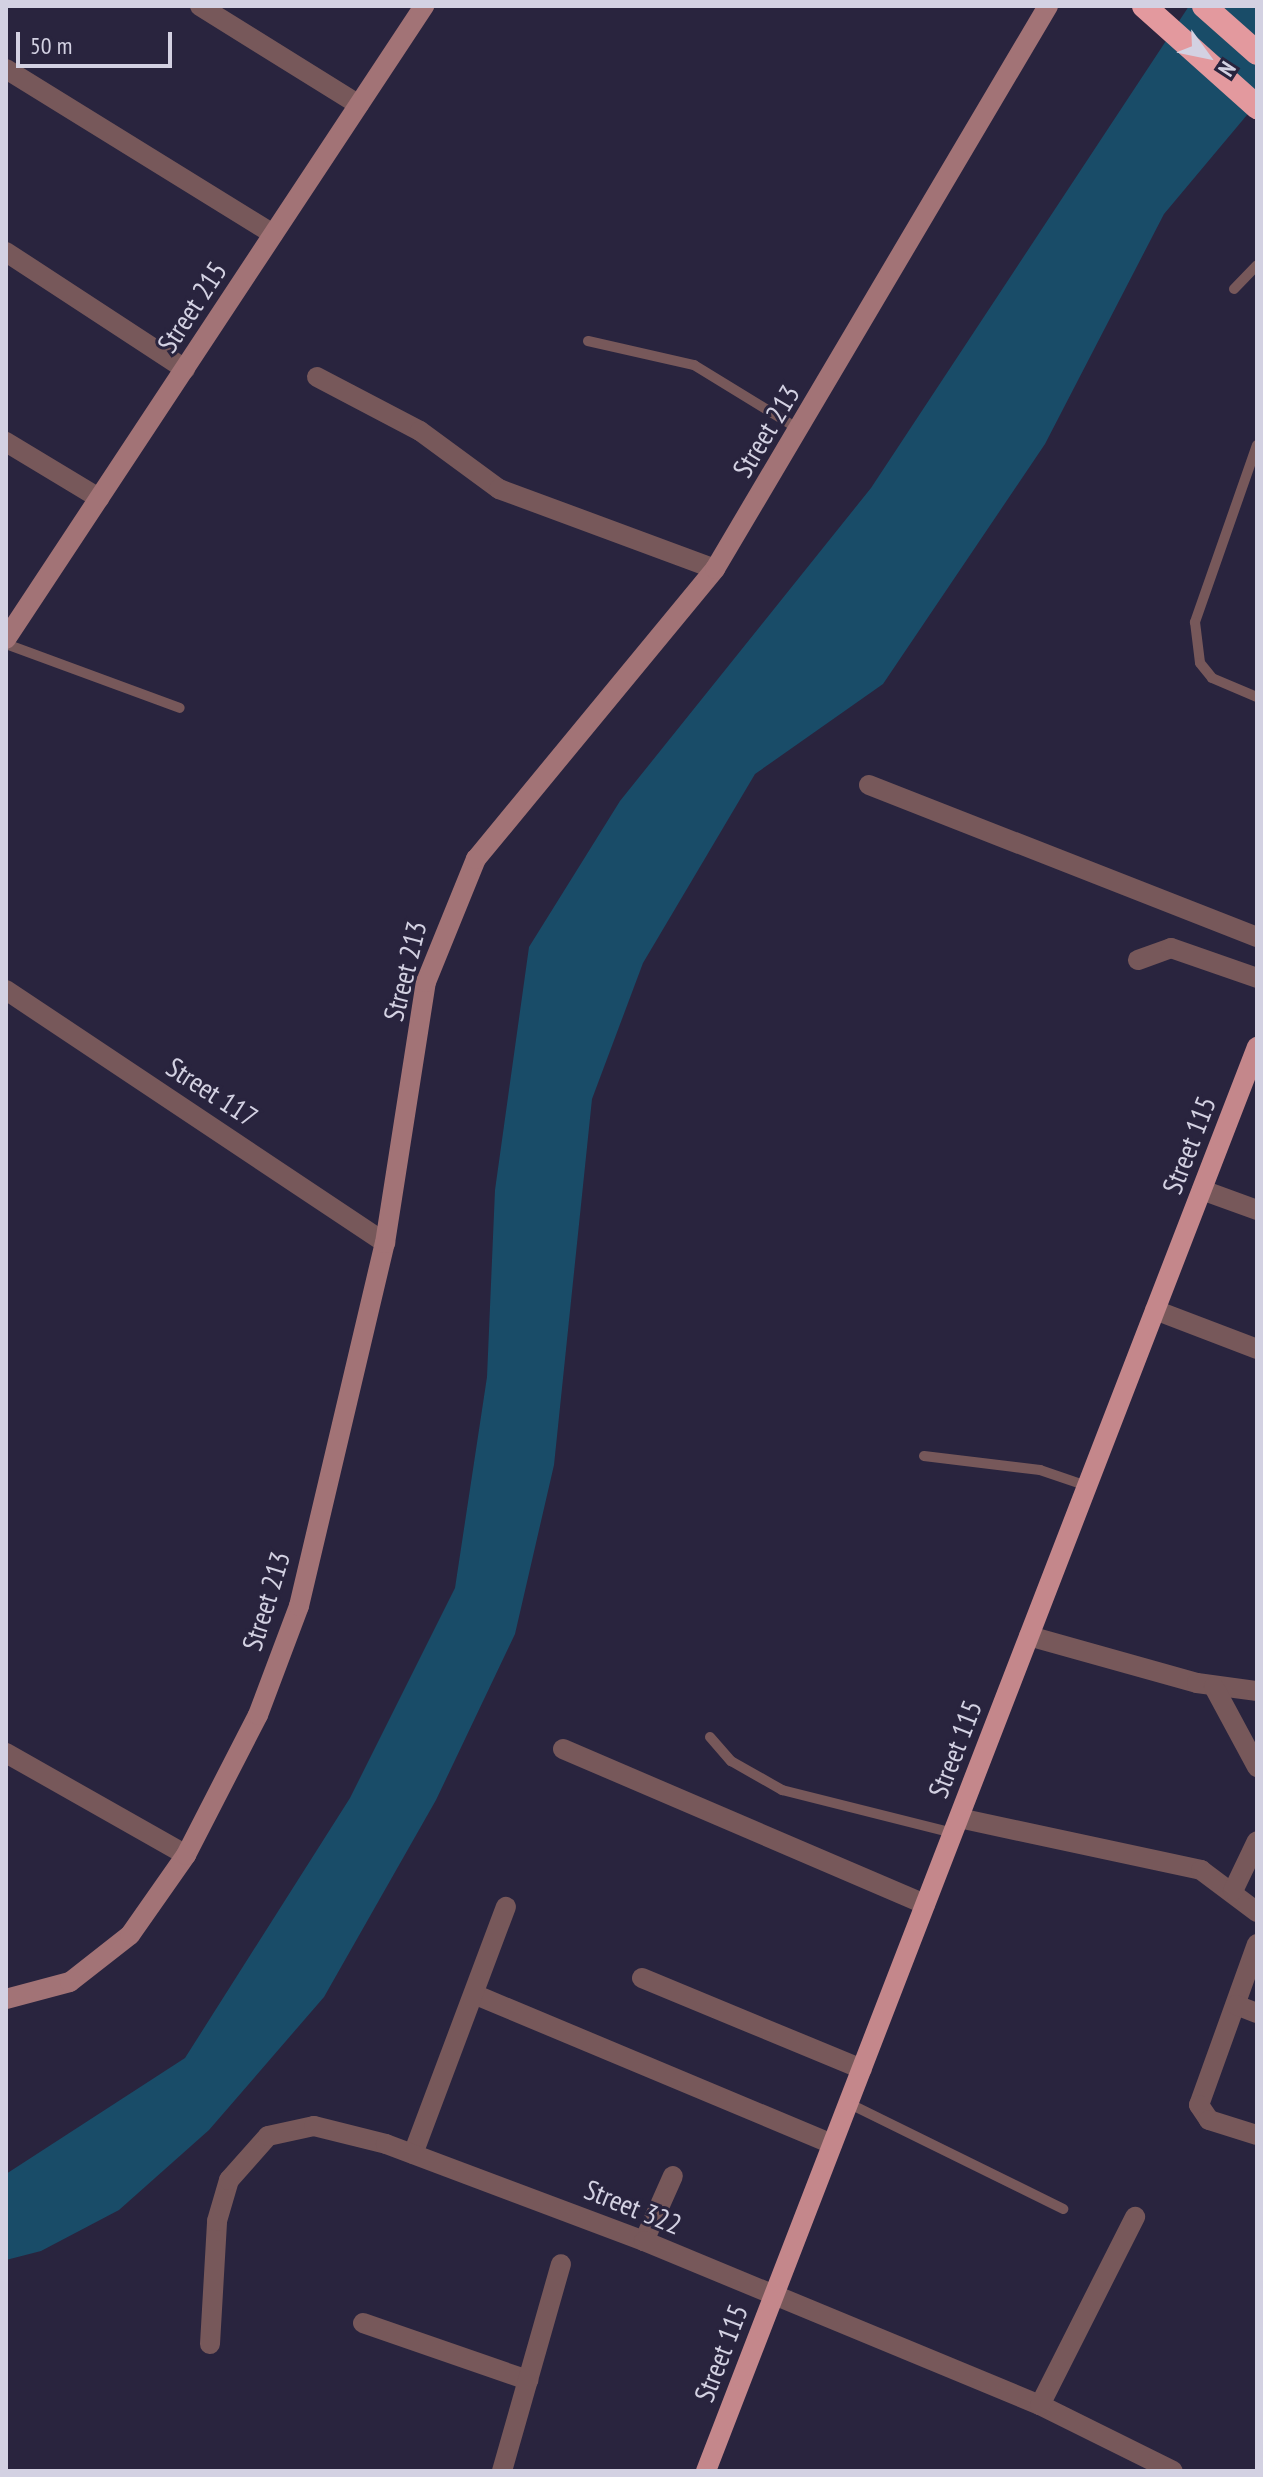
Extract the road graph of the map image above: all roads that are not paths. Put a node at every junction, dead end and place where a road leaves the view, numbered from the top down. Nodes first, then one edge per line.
1 (200, 6) edge
2 (424, 6) edge
3 (1048, 6) edge
4 (1144, 6) edge
5 (1204, 6) edge
6 (1257, 53) edge
7 (6, 69) edge
8 (359, 105) junction
9 (1257, 107) edge
10 (273, 234) junction
11 (6, 252) edge
12 (1257, 265) edge
13 (1234, 289) dead end
14 (588, 341) dead end
15 (185, 369) junction
16 (317, 377) dead end
17 (800, 430) junction
18 (6, 442) edge
19 (1257, 445) edge
20 (99, 498) junction
21 (715, 569) junction
22 (7, 636) edge
23 (1257, 697) edge
24 (180, 708) dead end
25 (869, 785) dead end
26 (1257, 937) edge
27 (1138, 960) dead end
28 (1257, 978) edge
29 (6, 990) edge
30 (1257, 1047) edge
31 (1202, 1190) junction
32 (1257, 1210) edge
33 (385, 1243) junction
34 (1155, 1310) junction
35 (1257, 1349) edge
36 (924, 1456) dead end
37 (1087, 1486) junction
38 (1029, 1636) junction
39 (1214, 1687) junction
40 (1257, 1691) edge
41 (710, 1737) dead end
42 (563, 1749) dead end
43 (6, 1753) edge
44 (1257, 1767) edge
45 (956, 1826) junction
46 (1257, 1841) edge
47 (186, 1855) junction
48 (1233, 1891) junction
49 (925, 1904) junction
50 (506, 1907) dead end
51 (1257, 1912) edge
52 (1257, 1944) edge
53 (642, 1978) dead end
54 (476, 1995) junction
55 (6, 1999) edge
56 (1236, 2005) junction
57 (1257, 2013) edge
58 (862, 2069) junction
59 (848, 2103) junction
60 (1257, 2135) edge
61 (832, 2144) junction
62 (413, 2154) junction
63 (673, 2176) dead end
64 (1063, 2209) dead end
65 (1135, 2217) dead end
66 (644, 2241) junction
67 (561, 2264) dead end
68 (774, 2295) junction
69 (363, 2323) dead end
70 (210, 2344) dead end
71 (528, 2380) junction
72 (1040, 2405) junction
73 (502, 2471) edge
74 (706, 2471) edge
75 (1173, 2471) edge

1 - 8 street
2 - 8 street, Street 215
3 - 17 street, Street 213
4 - 9 highway
5 - 6 highway
7 - 10 street
8 - 10 street, Street 215
10 - 15 street, Street 215
11 - 15 street
12 - 13 lane
14 - 17 lane
15 - 20 street, Street 215
16 - 21 street
17 - 21 street, Street 213
18 - 20 street
19 - 23 lane
20 - 22 street, Street 215
21 - 33 street, Street 213
22 - 24 lane
25 - 26 street
27 - 28 street
29 - 33 street, Street 117
30 - 31 main road, Street 115
31 - 32 street
31 - 34 main road, Street 115
33 - 47 street, Street 213
34 - 35 street
34 - 37 main road, Street 115
36 - 37 lane
37 - 38 main road, Street 115
38 - 39 street
38 - 45 main road, Street 115
39 - 40 street
39 - 44 street
41 - 45 lane
42 - 49 street
43 - 47 street
45 - 48 street
45 - 49 main road, Street 115
46 - 48 street
47 - 55 street, Street 213
48 - 51 street
49 - 58 main road, Street 115
50 - 54 street
52 - 56 street
53 - 58 street
54 - 61 street
54 - 62 street
56 - 57 street
56 - 60 street
58 - 59 main road, Street 115
59 - 61 main road, Street 115
59 - 64 lane
61 - 68 main road, Street 115
62 - 66 street, Street 322
62 - 70 street, Street 322
63 - 66 street
65 - 72 street
66 - 68 street, Street 322
67 - 71 street
68 - 72 street, Street 322
68 - 74 main road, Street 115
69 - 71 street
71 - 73 street
72 - 75 street, Street 322

